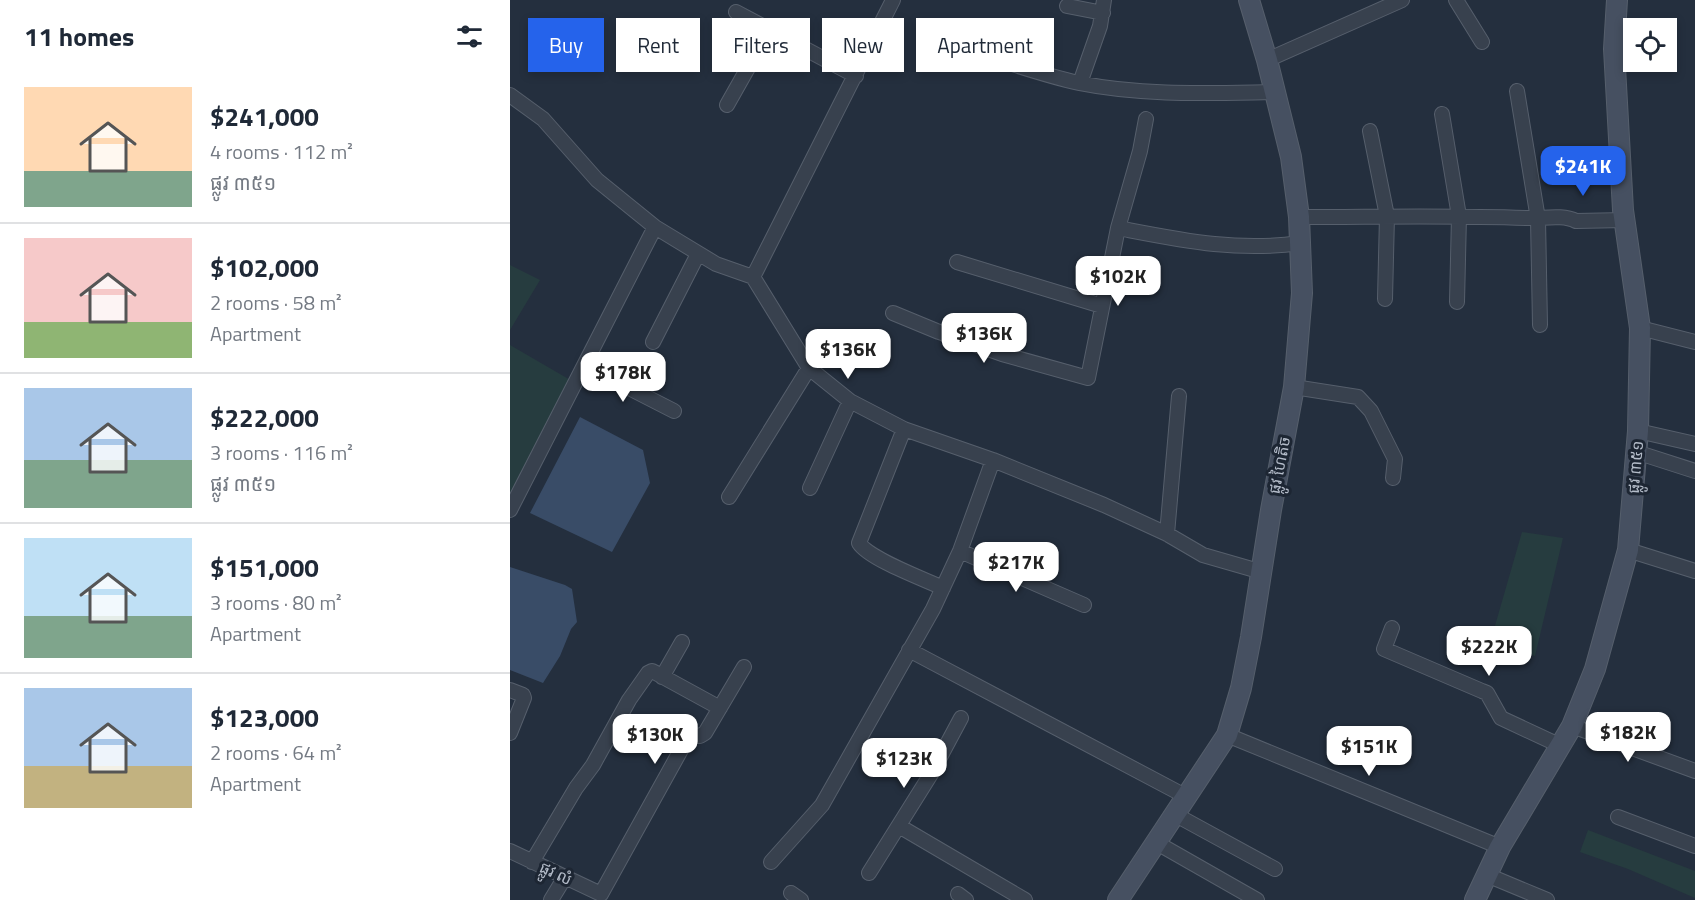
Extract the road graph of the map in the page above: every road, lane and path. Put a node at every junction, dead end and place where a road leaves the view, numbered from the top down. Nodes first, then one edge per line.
1 (893, 0) edge
2 (1249, 0) edge
3 (1401, 0) edge
4 (1456, 0) edge
5 (1617, 0) edge
6 (1066, 6) dead end
7 (1104, 7) edge
8 (736, 12) dead end
9 (748, 18) edge
10 (1482, 42) dead end
11 (810, 51) edge
12 (1267, 60) junction
13 (746, 72) edge
14 (1041, 72) edge
15 (856, 76) junction
16 (1080, 83) junction
17 (1516, 91) dead end
18 (1275, 92) junction
19 (510, 95) edge
20 (727, 105) dead end
21 (1442, 114) dead end
22 (1146, 119) dead end
23 (1370, 131) dead end
24 (1624, 215) junction
25 (1387, 216) junction
26 (1460, 216) junction
27 (1299, 217) junction
28 (1538, 219) junction
29 (655, 227) junction
30 (1118, 228) junction
31 (1300, 243) junction
32 (698, 254) junction
33 (957, 262) dead end
34 (753, 277) junction
35 (1385, 299) dead end
36 (1457, 302) dead end
37 (1102, 306) junction
38 (893, 313) dead end
39 (1540, 325) dead end
40 (1640, 328) junction
41 (653, 342) dead end
42 (1695, 342) edge
43 (586, 366) junction
44 (809, 368) junction
45 (1294, 387) junction
46 (1179, 396) dead end
47 (850, 400) junction
48 (674, 411) dead end
49 (904, 429) junction
50 (1638, 431) junction
51 (1695, 444) edge
52 (1636, 452) junction
53 (993, 460) junction
54 (1695, 471) edge
55 (1393, 478) dead end
56 (810, 488) dead end
57 (729, 497) dead end
58 (510, 510) edge
59 (1167, 534) junction
60 (1628, 550) junction
61 (960, 551) junction
62 (1695, 571) edge
63 (1262, 573) junction
64 (943, 588) junction
65 (1084, 605) dead end
66 (1392, 628) dead end
67 (682, 642) dead end
68 (909, 650) junction
69 (744, 667) dead end
70 (662, 676) junction
71 (510, 690) edge
72 (720, 708) junction
73 (961, 718) dead end
74 (1572, 726) junction
75 (510, 733) edge
76 (1227, 735) junction
77 (1561, 746) junction
78 (1695, 771) edge
79 (1187, 797) junction
80 (1176, 815) junction
81 (1618, 817) dead end
82 (899, 826) junction
83 (1157, 843) junction
84 (1695, 846) edge
85 (1500, 847) junction
86 (510, 851) edge
87 (532, 862) junction
88 (771, 862) dead end
89 (1275, 869) dead end
90 (869, 873) dead end
91 (1487, 875) junction
92 (565, 877) junction
93 (551, 900) edge
94 (1025, 900) edge
95 (1118, 900) edge
96 (1257, 900) edge
97 (1475, 900) edge
98 (1547, 900) edge

1 - 15 street
2 - 12 street, ផ្លូវ ហៃតិច
3 - 12 street
4 - 10 street
5 - 24 street, ផ្លូវ ៣៥១
6 - 7 street
7 - 16 street
8 - 9 street
11 - 15 street
12 - 18 street, ផ្លូវ ហៃតិច
13 - 20 street
14 - 16 street
15 - 34 street
16 - 18 street
17 - 28 street
18 - 27 street, ផ្លូវ ហៃតិច
19 - 29 street
21 - 26 street
22 - 30 street
23 - 25 street
24 - 28 street
24 - 40 street, ផ្លូវ ៣៥១
25 - 26 street
25 - 27 street
25 - 35 street
26 - 28 street
26 - 36 street
27 - 31 street, ផ្លូវ ហៃតិច
28 - 39 street
29 - 32 street
29 - 43 street
30 - 31 street
30 - 37 street
31 - 45 street, ផ្លូវ ហៃតិច
32 - 34 street
32 - 41 street
33 - 37 street
34 - 44 street
37 - 38 street
40 - 42 street
40 - 50 street, ផ្លូវ ៣៥១
43 - 48 street
43 - 58 street
44 - 47 street
44 - 57 street
45 - 55 street
45 - 63 street, ផ្លូវ ហៃតិច
46 - 59 street
47 - 49 street
47 - 56 street
49 - 53 street
49 - 64 street
50 - 51 street
50 - 52 street, ផ្លូវ ៣៥១
52 - 54 street
52 - 60 street, ផ្លូវ ៣៥១
53 - 59 street
53 - 61 street
59 - 63 street
60 - 62 street
60 - 74 street, ផ្លូវ ៣៥១
61 - 64 street
61 - 65 street
63 - 76 street, ផ្លូវ ហៃតិច
64 - 68 street
66 - 77 street
67 - 70 street
68 - 79 street
68 - 88 street
69 - 72 street
70 - 72 street
70 - 87 street
71 - 75 street
72 - 92 street, ផ្លូវ លំ
73 - 82 street
74 - 77 street, ផ្លូវ ៣៥១
74 - 78 street
76 - 79 street, ផ្លូវ ហៃតិច
76 - 85 street
77 - 85 street, ផ្លូវ ៣៥១
79 - 80 street, ផ្លូវ ហៃតិច
80 - 83 street, ផ្លូវ ហៃតិច
80 - 89 street
81 - 84 street
82 - 90 street
82 - 94 street
83 - 95 street, ផ្លូវ ហៃតិច
83 - 96 street
85 - 91 street, ផ្លូវ ៣៥១
86 - 87 street, ផ្លូវ លំ
87 - 92 street, ផ្លូវ លំ
91 - 97 street, ផ្លូវ ៣៥១
91 - 98 street
92 - 93 street

